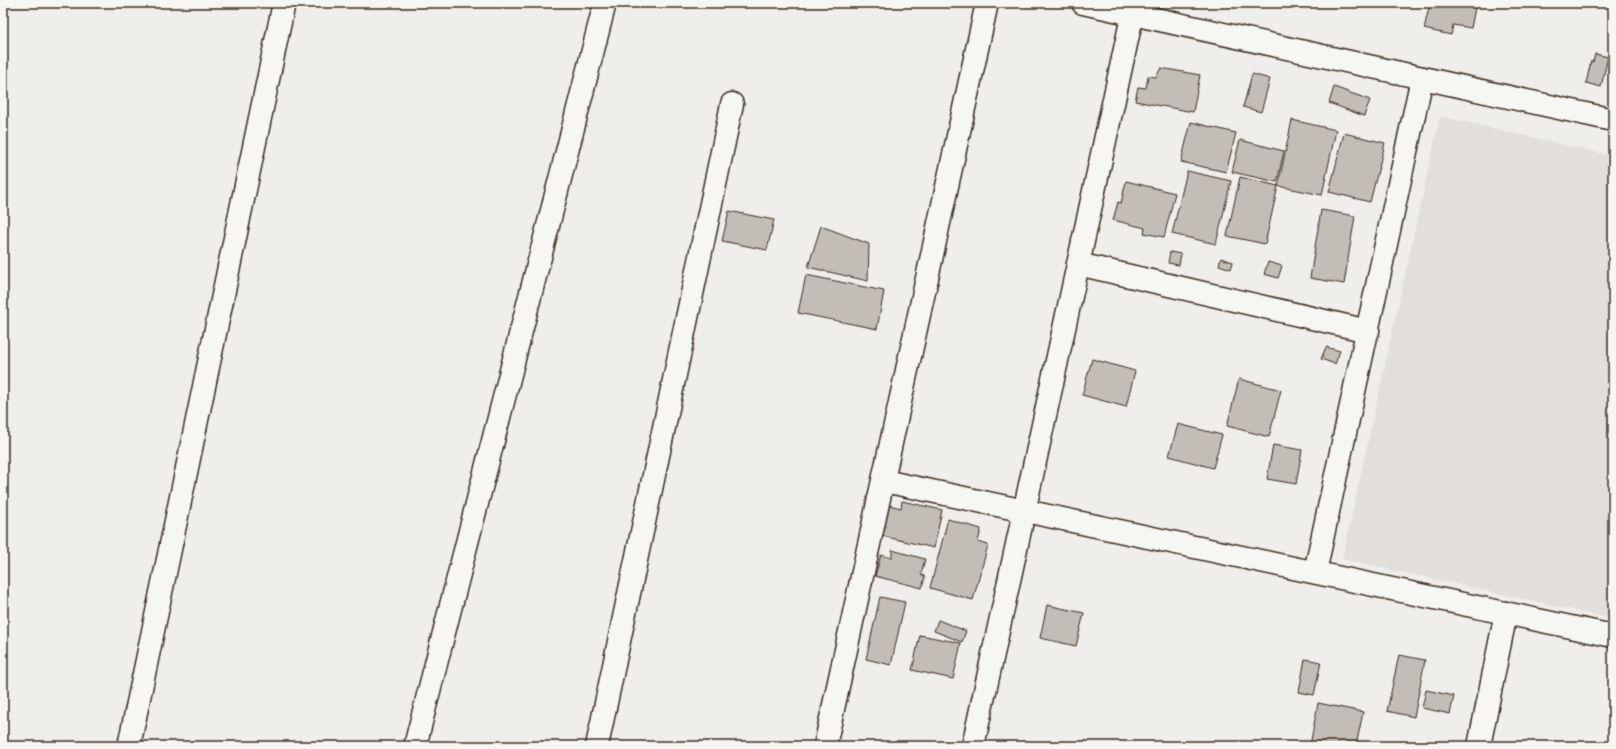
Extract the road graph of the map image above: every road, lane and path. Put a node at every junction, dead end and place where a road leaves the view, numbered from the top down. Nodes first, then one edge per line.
1 (284, 3) edge
2 (605, 3) edge
3 (987, 3) edge
4 (1083, 3) edge
5 (1134, 8) edge
6 (1422, 78) junction
7 (732, 104) dead end
8 (1613, 120) edge
9 (1078, 264) junction
10 (1368, 331) junction
11 (884, 481) junction
12 (1024, 511) junction
13 (1315, 572) junction
14 (1506, 613) junction
15 (1613, 636) edge
16 (129, 746) edge
17 (415, 746) edge
18 (597, 746) edge
19 (825, 746) edge
20 (972, 746) edge
21 (1479, 746) edge

1 - 16 street
2 - 17 street
3 - 11 street
4 - 5 street
5 - 6 street
5 - 9 street
6 - 8 street
6 - 10 street
7 - 18 street
9 - 10 street
9 - 12 street
10 - 13 street
11 - 12 street
11 - 19 street
12 - 13 street
12 - 20 street
13 - 14 street
14 - 15 street
14 - 21 street

